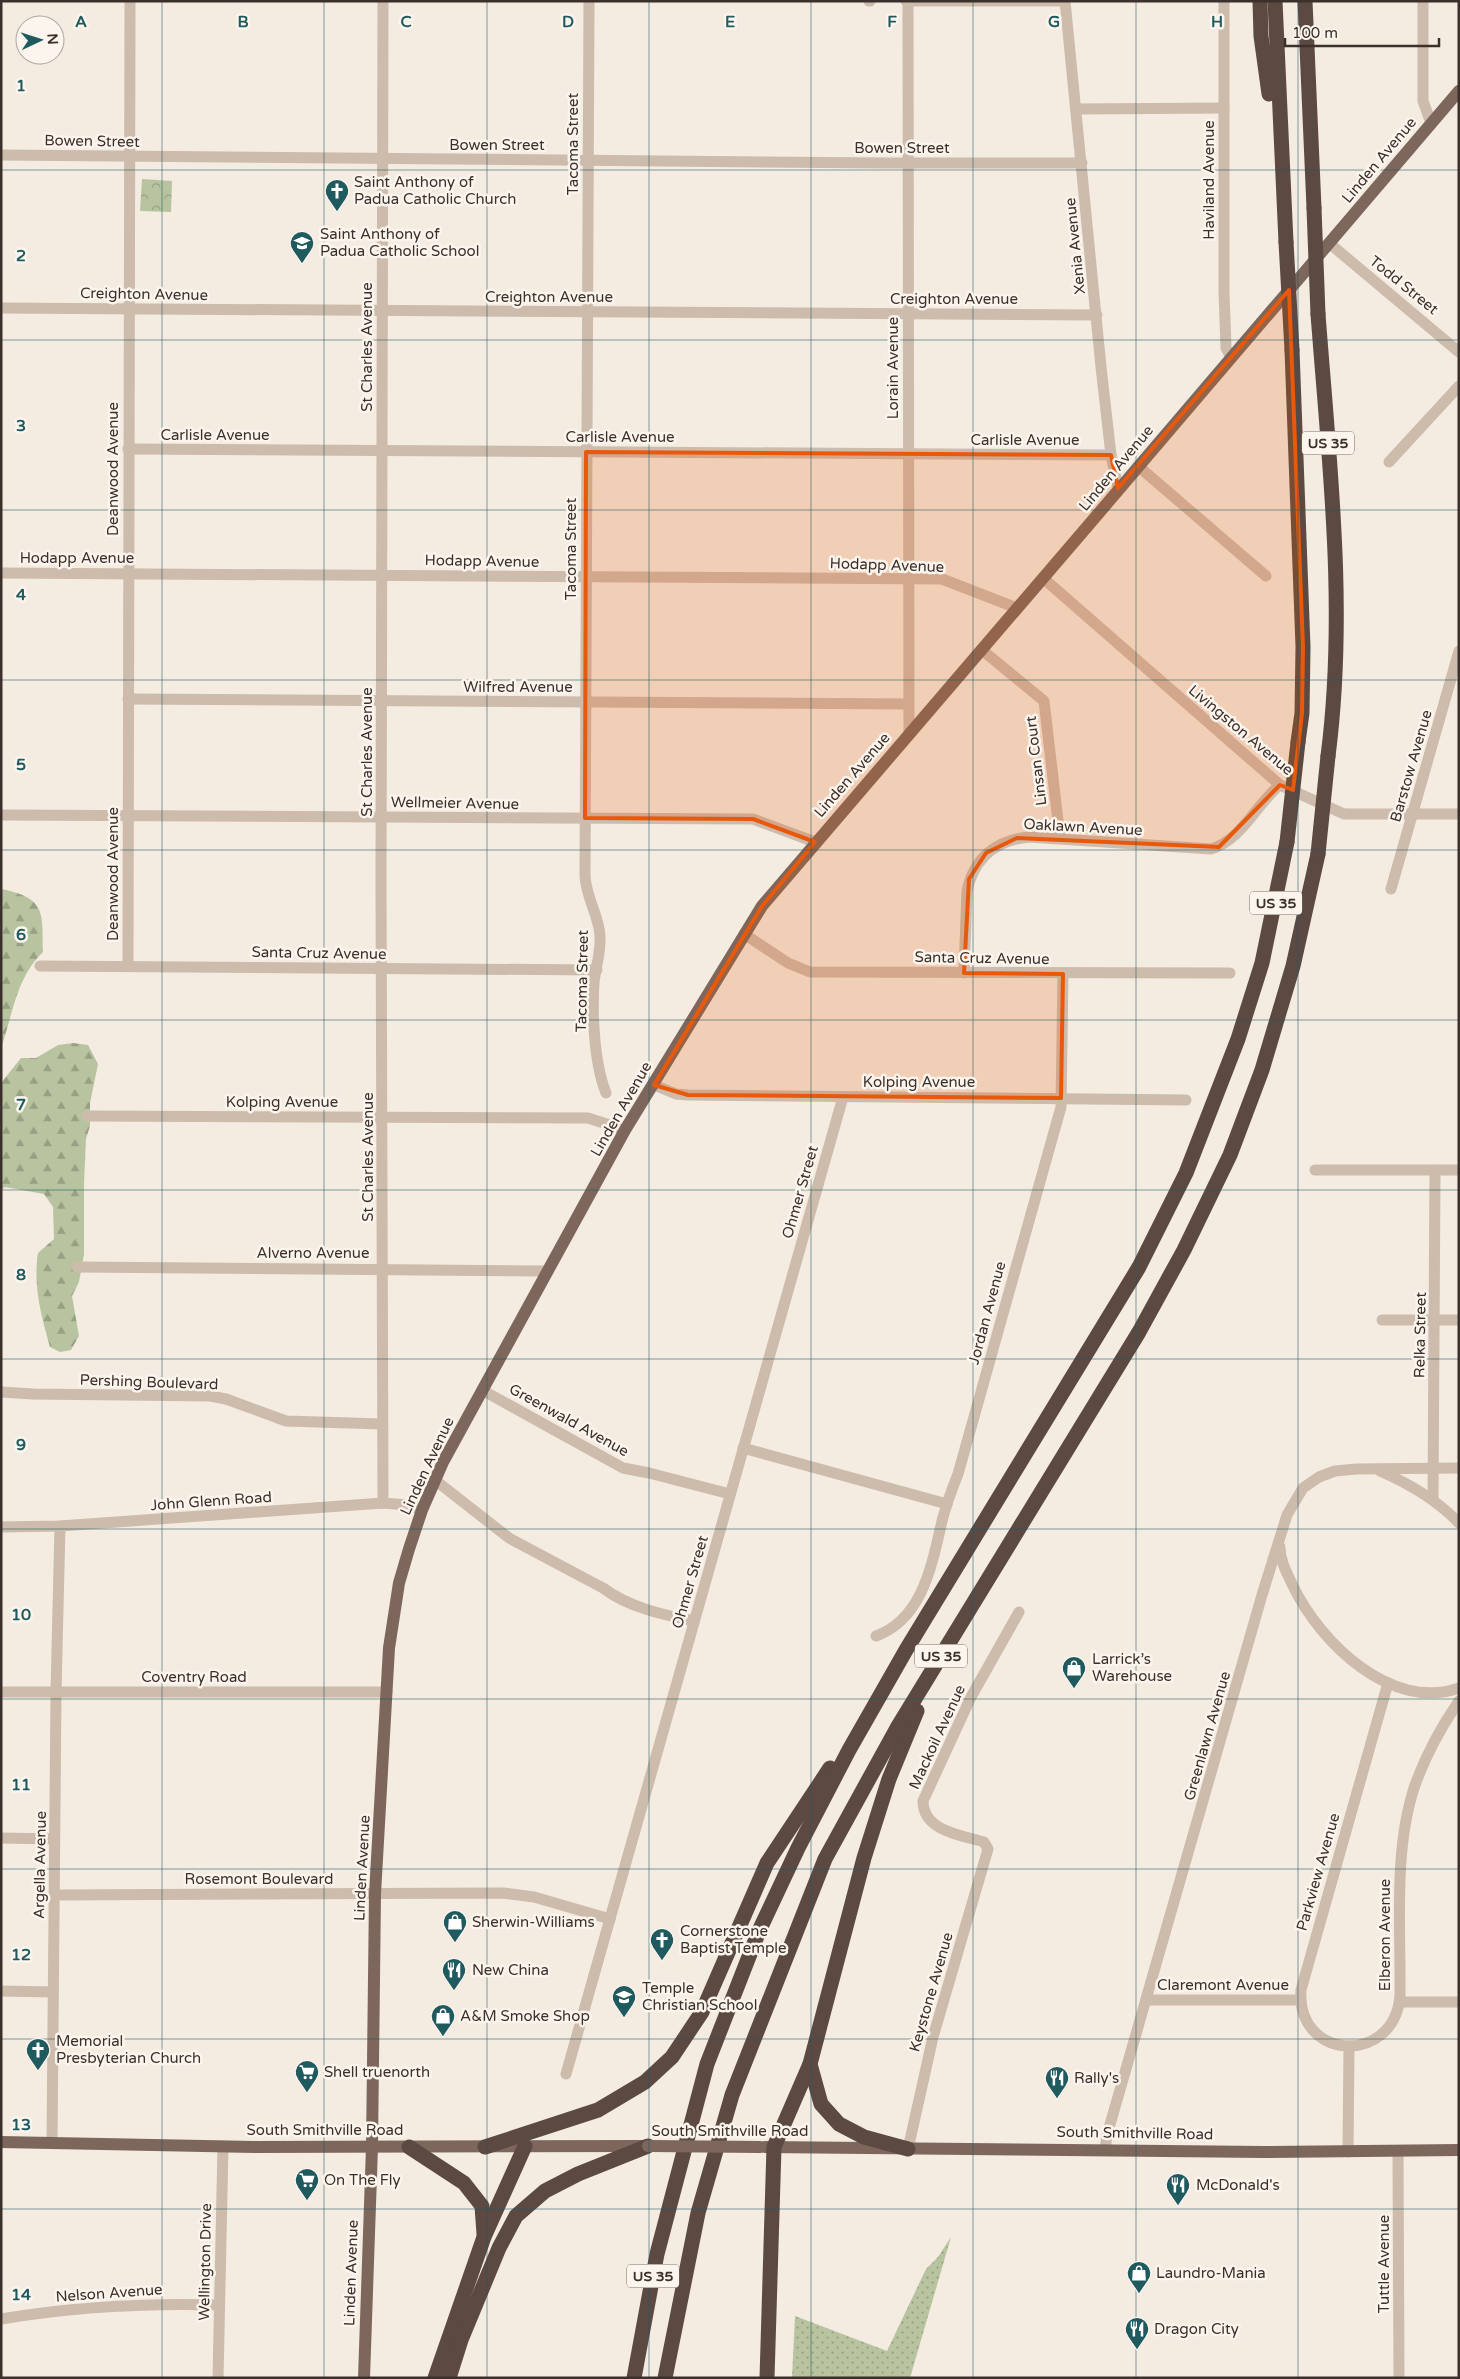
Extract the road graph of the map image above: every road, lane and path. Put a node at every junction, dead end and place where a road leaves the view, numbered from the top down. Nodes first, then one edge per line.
1 (130, 1) edge
2 (383, 1) edge
3 (589, 1) edge
4 (1065, 1) edge
5 (1224, 1) edge
6 (1260, 1) edge
7 (1275, 1) edge
8 (1305, 1) edge
9 (1315, 1) edge
10 (1423, 1) edge
11 (908, 2) edge
12 (1459, 91) edge
13 (1076, 108) junction
14 (1224, 108) junction
15 (1431, 123) junction
16 (1312, 126) junction
17 (1, 155) edge
18 (129, 156) junction
19 (383, 159) junction
20 (588, 160) junction
21 (908, 163) junction
22 (1082, 163) junction
23 (1283, 191) junction
24 (1329, 243) junction
25 (1, 308) edge
26 (129, 309) junction
27 (382, 310) junction
28 (587, 312) junction
29 (908, 314) junction
30 (1097, 315) junction
31 (1459, 352) edge
32 (1231, 357) junction
33 (1459, 386) edge
34 (128, 449) junction
35 (382, 451) junction
36 (586, 452) junction
37 (908, 454) junction
38 (1111, 455) junction
39 (1389, 462) dead end
40 (1138, 466) junction
41 (1118, 488) junction
42 (1, 572) edge
43 (128, 573) junction
44 (382, 575) junction
45 (1266, 576) dead end
46 (586, 577) junction
47 (907, 578) junction
48 (1043, 578) junction
49 (1018, 608) junction
50 (982, 650) junction
51 (1459, 651) edge
52 (1454, 685) edge
53 (128, 699) junction
54 (381, 701) junction
55 (586, 702) junction
56 (908, 704) junction
57 (909, 735) junction
58 (1280, 785) junction
59 (1412, 814) junction
60 (1459, 814) edge
61 (1, 815) edge
62 (128, 816) junction
63 (382, 817) junction
64 (586, 818) junction
65 (1060, 838) junction
66 (815, 842) junction
67 (1391, 889) dead end
68 (744, 934) junction
69 (40, 966) dead end
70 (128, 966) junction
71 (383, 968) junction
72 (597, 970) junction
73 (964, 973) junction
74 (1230, 973) dead end
75 (1063, 974) junction
76 (654, 1085) junction
77 (606, 1093) dead end
78 (842, 1097) junction
79 (1061, 1098) junction
80 (1186, 1100) dead end
81 (87, 1116) dead end
82 (383, 1117) junction
83 (625, 1130) junction
84 (1315, 1170) dead end
85 (1436, 1170) junction
86 (1459, 1170) edge
87 (77, 1267) dead end
88 (383, 1269) junction
89 (548, 1271) junction
90 (1382, 1320) dead end
91 (1435, 1320) junction
92 (1459, 1320) edge
93 (482, 1390) junction
94 (1, 1392) edge
95 (382, 1424) junction
96 (743, 1448) junction
97 (1432, 1468) junction
98 (1459, 1468) edge
99 (1374, 1469) junction
100 (435, 1480) junction
101 (730, 1494) junction
102 (1433, 1500) junction
103 (383, 1503) junction
104 (947, 1504) junction
105 (422, 1510) junction
106 (1459, 1523) edge
107 (60, 1526) junction
108 (1, 1527) edge
109 (1280, 1541) junction
110 (1019, 1612) dead end
111 (694, 1621) junction
112 (876, 1636) dead end
113 (935, 1667) junction
114 (888, 1682) junction
115 (1388, 1682) junction
116 (1459, 1688) edge
117 (1, 1692) edge
118 (56, 1692) junction
119 (387, 1692) junction
120 (1459, 1700) edge
121 (1, 1838) edge
122 (54, 1839) junction
123 (987, 1846) joint
124 (375, 1894) junction
125 (54, 1895) junction
126 (610, 1919) junction
127 (1, 1991) edge
128 (53, 1992) junction
129 (1146, 2000) junction
130 (1300, 2000) junction
131 (1400, 2002) junction
132 (1459, 2002) edge
133 (1349, 2046) junction
134 (810, 2064) junction
135 (566, 2074) dead end
136 (1, 2142) edge
137 (52, 2143) junction
138 (223, 2146) junction
139 (525, 2146) junction
140 (648, 2146) junction
141 (372, 2147) junction
142 (409, 2147) junction
143 (485, 2147) junction
144 (767, 2147) junction
145 (908, 2148) junction
146 (1105, 2150) junction
147 (1459, 2150) edge
148 (1398, 2151) junction
149 (1348, 2152) junction
150 (484, 2236) junction
151 (219, 2305) junction
152 (1, 2319) edge
153 (218, 2378) edge
154 (364, 2378) edge
155 (435, 2378) edge
156 (450, 2378) edge
157 (634, 2378) edge
158 (665, 2378) edge
159 (767, 2378) edge
160 (1399, 2378) edge

1 - 18 street, Deanwood Avenue
2 - 19 street, St Charles Avenue
3 - 20 street, Tacoma Street
4 - 11 street
4 - 13 street, Xenia Avenue
5 - 14 street, Haviland Avenue
6 - 23 highway
7 - 23 highway, US 35
8 - 16 highway, US 35
9 - 16 highway
10 - 15 street
11 - 21 street, Lorain Avenue
12 - 15 main road, Linden Avenue
13 - 14 street
13 - 22 street, Xenia Avenue
14 - 32 street, Haviland Avenue
15 - 24 main road, Linden Avenue
16 - 113 highway, US 35, bridge
17 - 18 street, Bowen Street
18 - 19 street, Bowen Street
18 - 26 street, Deanwood Avenue
19 - 20 street, Bowen Street
19 - 27 street, St Charles Avenue
20 - 21 street, Bowen Street
20 - 28 street, Tacoma Street
21 - 22 street, Bowen Street
21 - 29 street, Lorain Avenue
22 - 30 street, Xenia Avenue
23 - 114 highway, US 35, bridge
24 - 31 street, Todd Street
24 - 32 main road, Linden Avenue
25 - 26 street, Creighton Avenue
26 - 27 street, Creighton Avenue
26 - 34 street, Deanwood Avenue
27 - 28 street, Creighton Avenue
27 - 35 street, St Charles Avenue
28 - 29 street, Creighton Avenue
28 - 36 street, Tacoma Street
29 - 30 street, Creighton Avenue
29 - 37 street, Lorain Avenue
30 - 38 street, Xenia Avenue
32 - 40 main road, Linden Avenue
33 - 39 street
34 - 35 street, Carlisle Avenue
34 - 43 street, Deanwood Avenue
35 - 36 street, Carlisle Avenue
35 - 44 street, St Charles Avenue
36 - 37 street, Carlisle Avenue
36 - 46 street, Tacoma Street
37 - 38 street, Carlisle Avenue
37 - 47 street, Lorain Avenue
38 - 41 street, Xenia Avenue
40 - 41 main road, Linden Avenue
40 - 45 street
41 - 48 main road, Linden Avenue
42 - 43 street, Hodapp Avenue
43 - 44 street, Hodapp Avenue
43 - 53 street, Deanwood Avenue
44 - 46 street, Hodapp Avenue
44 - 54 street, St Charles Avenue
46 - 47 street, Hodapp Avenue
46 - 55 street, Tacoma Street
47 - 49 street, Hodapp Avenue
47 - 56 street, Lorain Avenue
48 - 49 main road, Linden Avenue
48 - 58 street, Livingston Avenue
49 - 50 main road, Linden Avenue
50 - 57 main road, Linden Avenue
50 - 65 street, Linsan Court
51 - 52 street, Barstow Avenue
52 - 59 street, Barstow Avenue
53 - 54 street, Wilfred Avenue
53 - 62 street, Deanwood Avenue
54 - 55 street, Wilfred Avenue
54 - 63 street, St Charles Avenue
55 - 56 street, Wilfred Avenue
55 - 64 street, Tacoma Street
56 - 57 street, Lorain Avenue
57 - 66 main road, Linden Avenue
58 - 59 street, Livingston Avenue
58 - 65 street, Oaklawn Avenue
59 - 60 street, Livingston Avenue
59 - 67 street, Barstow Avenue
61 - 62 street, Wellmeier Avenue
62 - 63 street, Wellmeier Avenue
62 - 70 street, Deanwood Avenue
63 - 64 street, Wellmeier Avenue
63 - 71 street, St Charles Avenue
64 - 66 street, Wellmeier Avenue
64 - 72 street, Tacoma Street
65 - 73 street, Oaklawn Avenue
66 - 68 main road, Linden Avenue
68 - 73 street, Santa Cruz Avenue
68 - 76 main road, Linden Avenue
69 - 70 street, Santa Cruz Avenue
70 - 71 street, Santa Cruz Avenue
71 - 72 street, Santa Cruz Avenue
71 - 82 street, St Charles Avenue
72 - 77 street, Tacoma Street
73 - 75 street, Santa Cruz Avenue
74 - 75 street, Santa Cruz Avenue
75 - 79 street, Jordan Avenue
76 - 78 street, Kolping Avenue
76 - 83 main road, Linden Avenue
78 - 79 street, Kolping Avenue
78 - 96 street, Ohmer Street
79 - 80 street, Kolping Avenue
79 - 104 street, Jordan Avenue
81 - 82 street, Kolping Avenue
82 - 83 street, Kolping Avenue
82 - 88 street, St Charles Avenue
83 - 89 main road, Linden Avenue
84 - 85 street
85 - 86 street
85 - 91 street, Relka Street
87 - 88 street, Alverno Avenue
88 - 89 street, Alverno Avenue
88 - 95 street, St Charles Avenue
89 - 93 main road, Linden Avenue
90 - 91 street
91 - 92 street
91 - 97 street, Relka Street
93 - 100 main road, Linden Avenue
93 - 101 street, Greenwald Avenue
94 - 95 street, Pershing Boulevard
95 - 103 street, St Charles Avenue
96 - 101 street, Ohmer Street
96 - 104 street
97 - 98 street, Greenlawn Avenue
97 - 99 street, Greenlawn Avenue
97 - 102 street, Relka Street
99 - 102 street
99 - 109 street, Greenlawn Avenue
100 - 105 main road, Linden Avenue
100 - 111 street
101 - 111 street, Ohmer Street
102 - 106 street
103 - 105 street, John Glenn Road
103 - 107 street, John Glenn Road
104 - 112 street, Jordan Avenue
105 - 119 main road, Linden Avenue
107 - 108 street, John Glenn Road
107 - 118 street, Argella Avenue
109 - 115 street
109 - 129 street, Greenlawn Avenue
110 - 123 street, Mackoil Avenue
111 - 126 street, Ohmer Street
113 - 134 highway
113 - 158 highway, US 35
114 - 143 highway
114 - 157 highway, US 35
115 - 116 street
115 - 130 street, Parkview Avenue
117 - 118 street, Coventry Road
118 - 119 street, Coventry Road
118 - 122 street, Argella Avenue
119 - 124 main road, Linden Avenue
120 - 131 street, Elberon Avenue
121 - 122 street
122 - 125 street, Argella Avenue
123 - 145 street, Keystone Avenue
124 - 125 street, Rosemont Boulevard
124 - 126 street, Rosemont Boulevard
124 - 141 main road, Linden Avenue
125 - 128 street, Argella Avenue
126 - 135 street, Ohmer Street
127 - 128 street
128 - 137 street, Argella Avenue
129 - 130 street, Claremont Avenue
129 - 146 street, Greenlawn Avenue
130 - 133 street
131 - 132 street
131 - 133 street, Elberon Avenue
133 - 149 street
134 - 144 highway
134 - 145 highway
136 - 137 main road, South Smithville Road
137 - 138 main road, South Smithville Road
138 - 141 main road, South Smithville Road
138 - 151 street, Wellington Drive
139 - 140 main road, South Smithville Road
139 - 143 main road, South Smithville Road
139 - 150 highway
140 - 144 main road, South Smithville Road, bridge
140 - 156 highway
141 - 142 main road, South Smithville Road
141 - 154 main road, Linden Avenue
142 - 143 main road, South Smithville Road
142 - 150 highway
144 - 145 main road, South Smithville Road
144 - 159 highway
145 - 146 main road, South Smithville Road
146 - 149 main road, South Smithville Road
147 - 148 main road, South Smithville Road
148 - 149 main road, South Smithville Road
148 - 160 street, Tuttle Avenue
150 - 155 highway
151 - 152 street, Nelson Avenue
151 - 153 street, Wellington Drive

